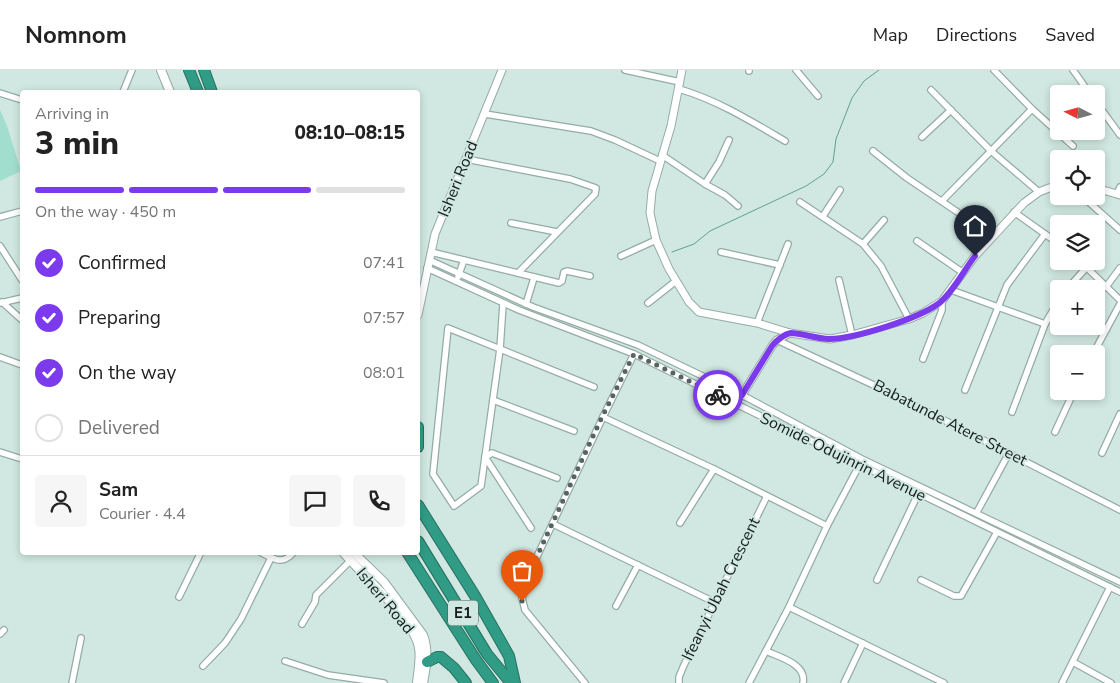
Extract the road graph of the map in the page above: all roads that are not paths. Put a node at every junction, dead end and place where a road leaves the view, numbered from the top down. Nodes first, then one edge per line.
1 (132, 70) edge
2 (161, 70) edge
3 (189, 70) edge
4 (204, 70) edge
5 (502, 70) edge
6 (625, 70) edge
7 (682, 70) edge
8 (796, 70) edge
9 (994, 70) edge
10 (1073, 70) edge
11 (1084, 85) edge
12 (680, 86) junction
13 (124, 90) edge
14 (169, 90) edge
15 (197, 90) edge
16 (211, 90) edge
17 (931, 90) dead end
18 (0, 94) edge
19 (818, 96) dead end
20 (20, 99) edge
21 (951, 110) junction
22 (1032, 110) junction
23 (485, 114) junction
24 (1105, 114) edge
25 (1120, 135) edge
26 (922, 137) dead end
27 (729, 140) dead end
28 (785, 141) dead end
29 (1073, 146) dead end
30 (873, 151) dead end
31 (991, 151) junction
32 (661, 158) junction
33 (466, 159) junction
34 (705, 184) junction
35 (1050, 188) edge
36 (840, 190) dead end
37 (1105, 190) edge
38 (1039, 192) junction
39 (1119, 192) edge
40 (942, 201) junction
41 (800, 202) dead end
42 (1092, 205) edge
43 (738, 206) dead end
44 (20, 212) edge
45 (1014, 212) junction
46 (823, 216) junction
47 (0, 218) edge
48 (884, 220) dead end
49 (511, 223) dead end
50 (1120, 230) edge
51 (557, 232) junction
52 (1045, 234) junction
53 (993, 236) junction
54 (1050, 238) edge
55 (656, 240) junction
56 (917, 241) dead end
57 (788, 244) dead end
58 (863, 244) junction
59 (0, 246) edge
60 (431, 252) junction
61 (722, 252) dead end
62 (621, 256) dead end
63 (429, 260) junction
64 (464, 260) junction
65 (780, 266) junction
66 (427, 268) junction
67 (1120, 268) edge
68 (1084, 270) edge
69 (1090, 270) edge
70 (962, 272) junction
71 (518, 273) junction
72 (459, 274) junction
73 (590, 276) dead end
74 (20, 277) edge
75 (534, 278) junction
76 (839, 280) dead end
77 (1075, 280) edge
78 (676, 282) junction
79 (456, 283) junction
80 (1106, 286) junction
81 (951, 290) junction
82 (422, 291) junction
83 (420, 296) edge
84 (20, 298) edge
85 (942, 301) junction
86 (1, 302) edge
87 (1120, 302) edge
88 (420, 303) edge
89 (648, 303) dead end
90 (503, 304) junction
91 (526, 304) junction
92 (997, 307) junction
93 (1050, 314) edge
94 (20, 318) edge
95 (909, 319) junction
96 (757, 323) junction
97 (1044, 324) junction
98 (790, 333) junction
99 (852, 335) junction
100 (620, 337) junction
101 (778, 340) junction
102 (1098, 345) edge
103 (616, 347) junction
104 (500, 349) junction
105 (634, 354) junction
106 (0, 357) edge
107 (923, 359) dead end
108 (20, 364) edge
109 (594, 387) dead end
110 (965, 390) dead end
111 (742, 395) junction
112 (493, 400) junction
113 (1070, 400) edge
114 (733, 403) junction
115 (1012, 412) dead end
116 (1120, 414) edge
117 (602, 417) junction
118 (574, 431) dead end
119 (1055, 432) dead end
120 (0, 452) edge
121 (1009, 453) junction
122 (1102, 453) dead end
123 (485, 456) junction
124 (20, 458) edge
125 (861, 461) junction
126 (714, 469) junction
127 (557, 478) dead end
128 (918, 494) junction
129 (767, 496) junction
130 (420, 507) edge
131 (1120, 510) edge
132 (977, 512) junction
133 (680, 523) dead end
134 (553, 524) junction
135 (827, 526) junction
136 (531, 528) dead end
137 (997, 532) junction
138 (420, 544) edge
139 (200, 555) edge
140 (266, 555) edge
141 (290, 555) edge
142 (345, 555) edge
143 (356, 555) edge
144 (409, 555) edge
145 (271, 558) junction
146 (350, 561) junction
147 (638, 565) junction
148 (878, 580) dead end
149 (921, 580) dead end
150 (1120, 582) edge
151 (1110, 586) junction
152 (1120, 592) edge
153 (179, 597) dead end
154 (714, 602) junction
155 (616, 606) dead end
156 (789, 607) junction
157 (302, 624) dead end
158 (81, 638) dead end
159 (863, 643) junction
160 (766, 651) junction
161 (285, 661) dead end
162 (427, 662) junction
163 (1073, 662) junction
164 (203, 666) dead end
165 (72, 683) edge
166 (384, 683) edge
167 (417, 683) edge
168 (423, 683) edge
169 (466, 683) edge
170 (493, 683) edge
171 (510, 683) edge
172 (515, 683) edge
173 (585, 683) edge
174 (679, 683) edge
175 (749, 683) edge
176 (802, 683) edge
177 (844, 683) edge
178 (944, 683) edge
179 (1062, 683) edge
180 (1111, 683) edge

1 - 13 street
2 - 14 main road
3 - 15 highway
4 - 16 highway
5 - 23 street, Isheri Road
6 - 12 street
7 - 12 street
8 - 19 street
9 - 22 street
10 - 11 street
12 - 28 street
12 - 32 street
17 - 21 street
18 - 20 street
21 - 26 street
21 - 31 street
22 - 29 street
22 - 31 street
23 - 32 street
23 - 33 street, Isheri Road
24 - 25 street
27 - 34 street
30 - 40 street
31 - 38 street
31 - 40 street
32 - 34 street
32 - 55 street
33 - 51 street
33 - 60 street, Isheri Road
34 - 43 street
35 - 38 street
36 - 46 street
37 - 39 street
38 - 45 street
40 - 53 street
41 - 46 street
42 - 50 street
44 - 47 street
45 - 52 street
45 - 53 street
46 - 58 street
48 - 58 street
49 - 51 street
51 - 71 street
52 - 54 street
52 - 92 street
53 - 70 street
55 - 62 street
55 - 78 street
56 - 70 street
57 - 65 street
58 - 95 street
59 - 74 street
60 - 63 street, Isheri Road
60 - 64 street
61 - 65 street
63 - 66 street, Isheri Road
63 - 72 street
64 - 71 street
64 - 72 street
65 - 96 street
66 - 79 street, Somide Odujinrin Avenue
66 - 82 street, Isheri Road
67 - 80 street
68 - 77 street
69 - 80 street
70 - 81 street
71 - 75 street
72 - 79 street
72 - 91 street
73 - 75 street
75 - 91 street
76 - 99 street
78 - 89 street
78 - 96 street
79 - 90 street, Somide Odujinrin Avenue
80 - 87 street
81 - 85 street
81 - 92 street
82 - 83 street, Isheri Road
82 - 88 street, Isheri Road
84 - 86 street
85 - 95 street
85 - 107 street
86 - 94 street
87 - 102 street
90 - 103 street, Somide Odujinrin Avenue
90 - 104 street
91 - 100 street
92 - 97 street
92 - 110 street
93 - 97 street
95 - 99 street
96 - 98 street
97 - 115 street
98 - 99 street
98 - 101 street
100 - 103 street
100 - 111 street
101 - 111 street
101 - 121 street, Babatunde Atere Street
103 - 105 street, Somide Odujinrin Avenue
104 - 109 street
104 - 112 street
104 - 123 street
105 - 114 street, Somide Odujinrin Avenue
105 - 117 street
106 - 108 street
111 - 114 street
111 - 125 street
112 - 118 street
112 - 123 street
113 - 119 street
114 - 125 street, Somide Odujinrin Avenue
116 - 122 street
117 - 126 street
117 - 134 street
120 - 124 street
121 - 131 street, Babatunde Atere Street
121 - 132 street
123 - 127 street
123 - 136 street
125 - 128 street, Somide Odujinrin Avenue
125 - 132 street
125 - 135 street
126 - 129 street
126 - 133 street
128 - 137 street, Somide Odujinrin Avenue
128 - 148 street
129 - 135 street
129 - 154 street, Ifeanyi Ubah Crescent
130 - 172 highway
132 - 150 street
134 - 147 street
134 - 173 street
135 - 156 street
137 - 149 street
137 - 151 street, Somide Odujinrin Avenue
138 - 171 highway, E1
139 - 153 street
140 - 145 street
141 - 145 street
142 - 146 main road, Isheri Road
143 - 162 main road, Isheri Road
144 - 170 highway, E1
145 - 164 street
146 - 157 street
146 - 167 main road, Isheri Road
147 - 154 street
147 - 155 street
151 - 152 street, Somide Odujinrin Avenue
151 - 163 street
154 - 174 street, Ifeanyi Ubah Crescent
156 - 159 street
156 - 160 street
158 - 165 street
159 - 177 street
159 - 178 street
160 - 175 street
160 - 176 street
161 - 166 street
162 - 168 main road, Isheri Road
162 - 169 highway
163 - 179 street
163 - 180 street

